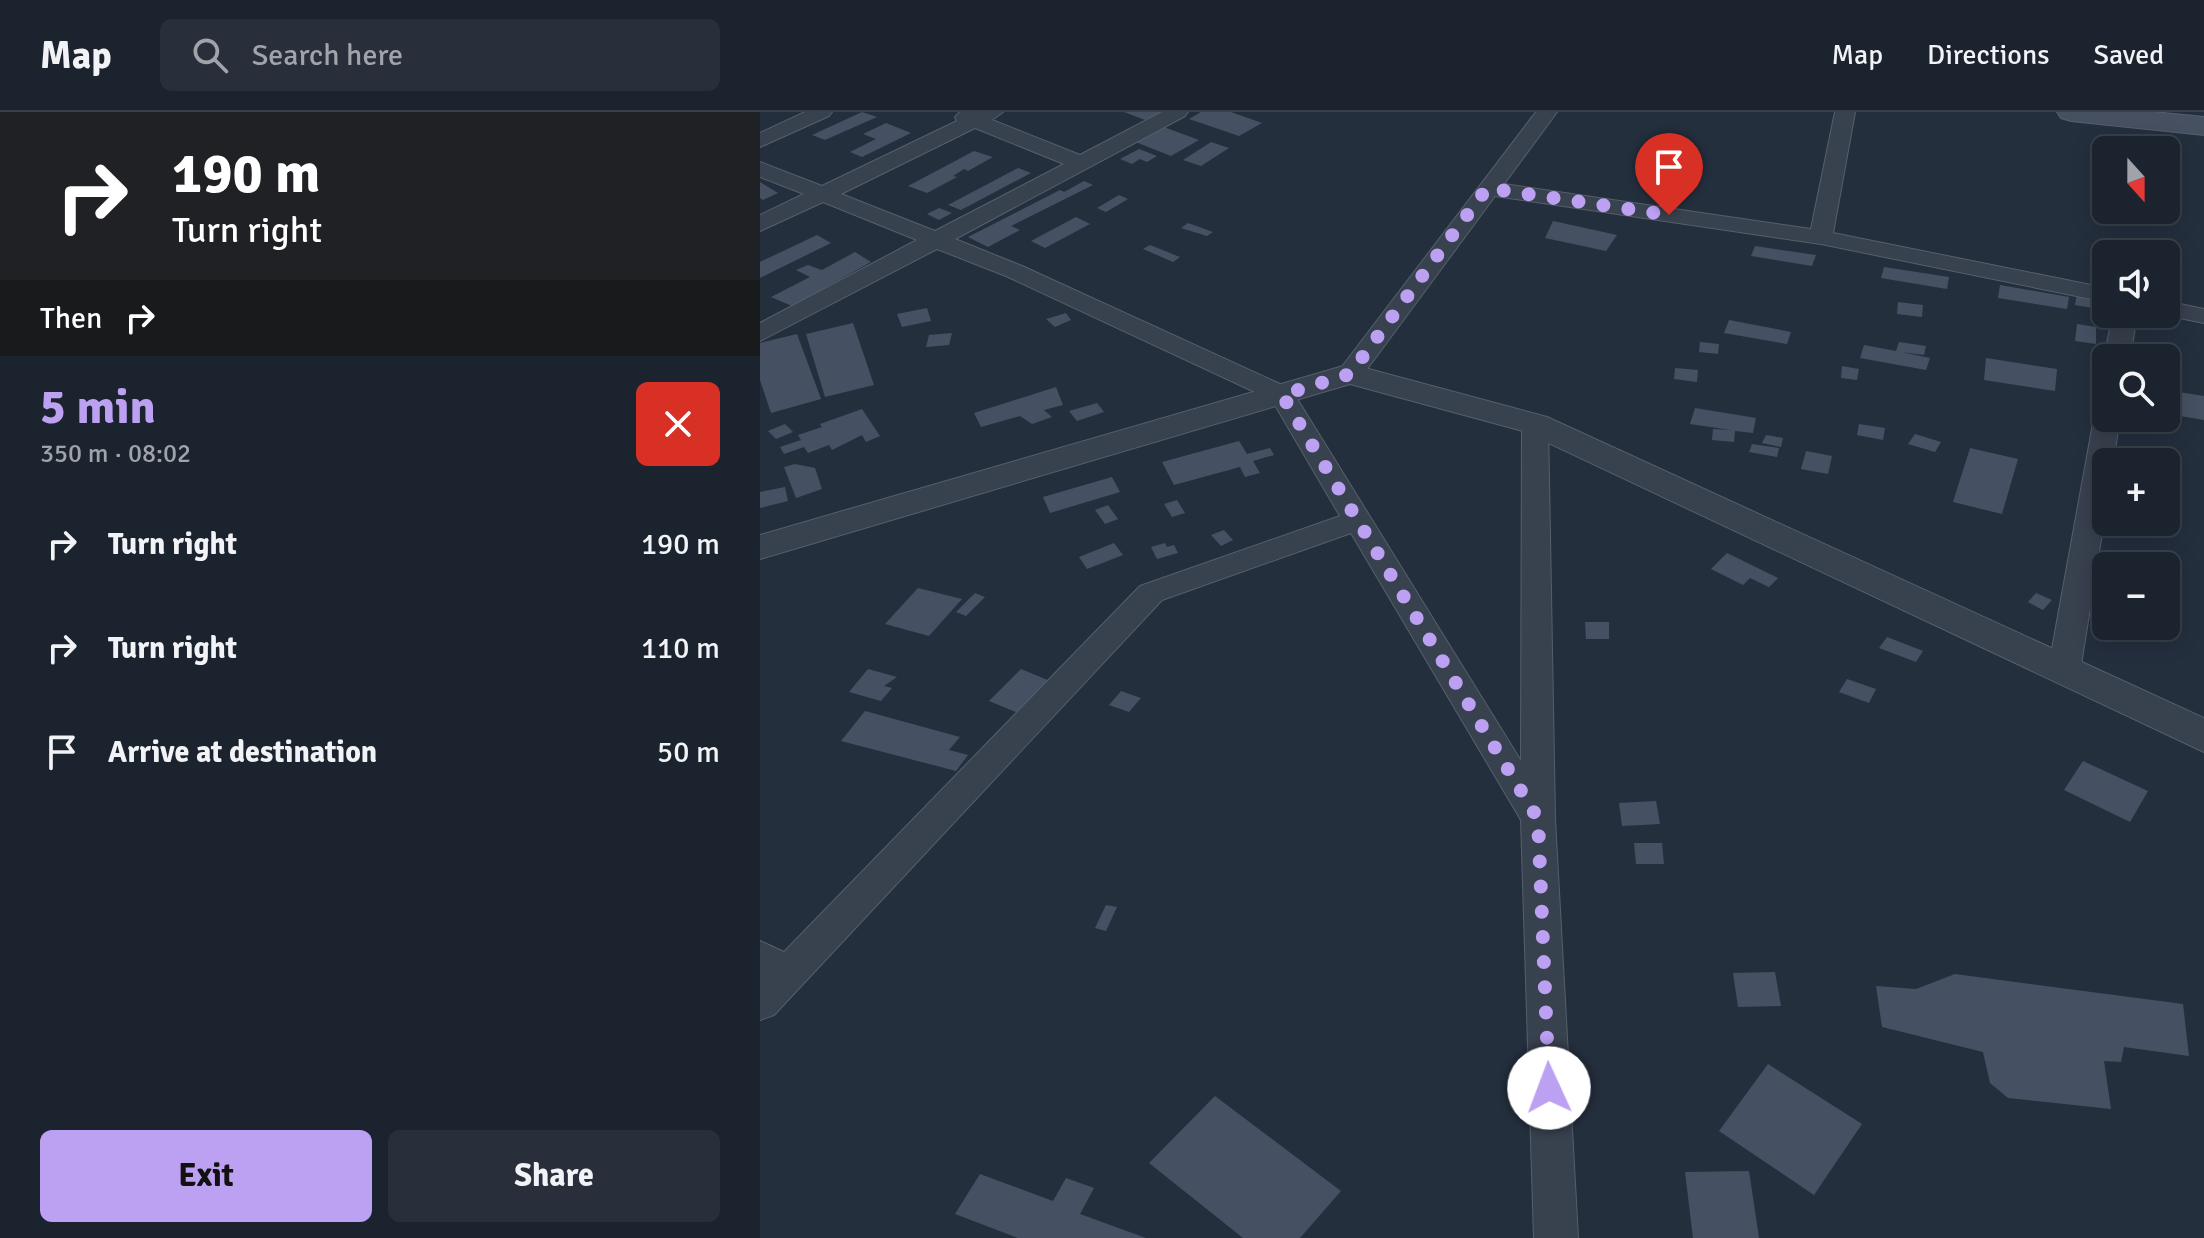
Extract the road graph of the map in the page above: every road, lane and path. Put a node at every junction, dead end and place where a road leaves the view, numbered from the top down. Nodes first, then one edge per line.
1 (822, 112) edge
2 (954, 112) edge
3 (1178, 112) edge
4 (1547, 112) edge
5 (1845, 112) edge
6 (2071, 112) edge
7 (984, 116) edge
8 (2204, 126) edge
9 (760, 141) edge
10 (1081, 163) junction
11 (760, 169) edge
12 (1487, 188) junction
13 (823, 194) junction
14 (760, 224) edge
15 (1821, 237) junction
16 (937, 240) junction
17 (2092, 292) edge
18 (2180, 311) edge
19 (2204, 316) edge
20 (760, 333) edge
21 (1350, 374) junction
22 (1282, 395) junction
23 (1535, 424) junction
24 (2105, 432) edge
25 (1358, 520) junction
26 (760, 547) edge
27 (2064, 671) junction
28 (2204, 736) edge
29 (1538, 819) junction
30 (774, 965) edge
31 (760, 1003) edge
32 (1556, 1238) edge

1 - 9 street
2 - 7 street
3 - 10 street
4 - 12 street
5 - 15 street
6 - 8 main road
7 - 10 street
7 - 13 street
10 - 16 street
11 - 13 street
12 - 15 street
12 - 21 street
13 - 14 street
13 - 16 street
15 - 17 street
16 - 20 street
16 - 22 street
18 - 19 street
21 - 22 street
21 - 23 street
22 - 25 street
22 - 26 street
23 - 27 street
23 - 29 street
24 - 27 street
25 - 29 street
25 - 30 street
27 - 28 street
29 - 32 street
30 - 31 street

